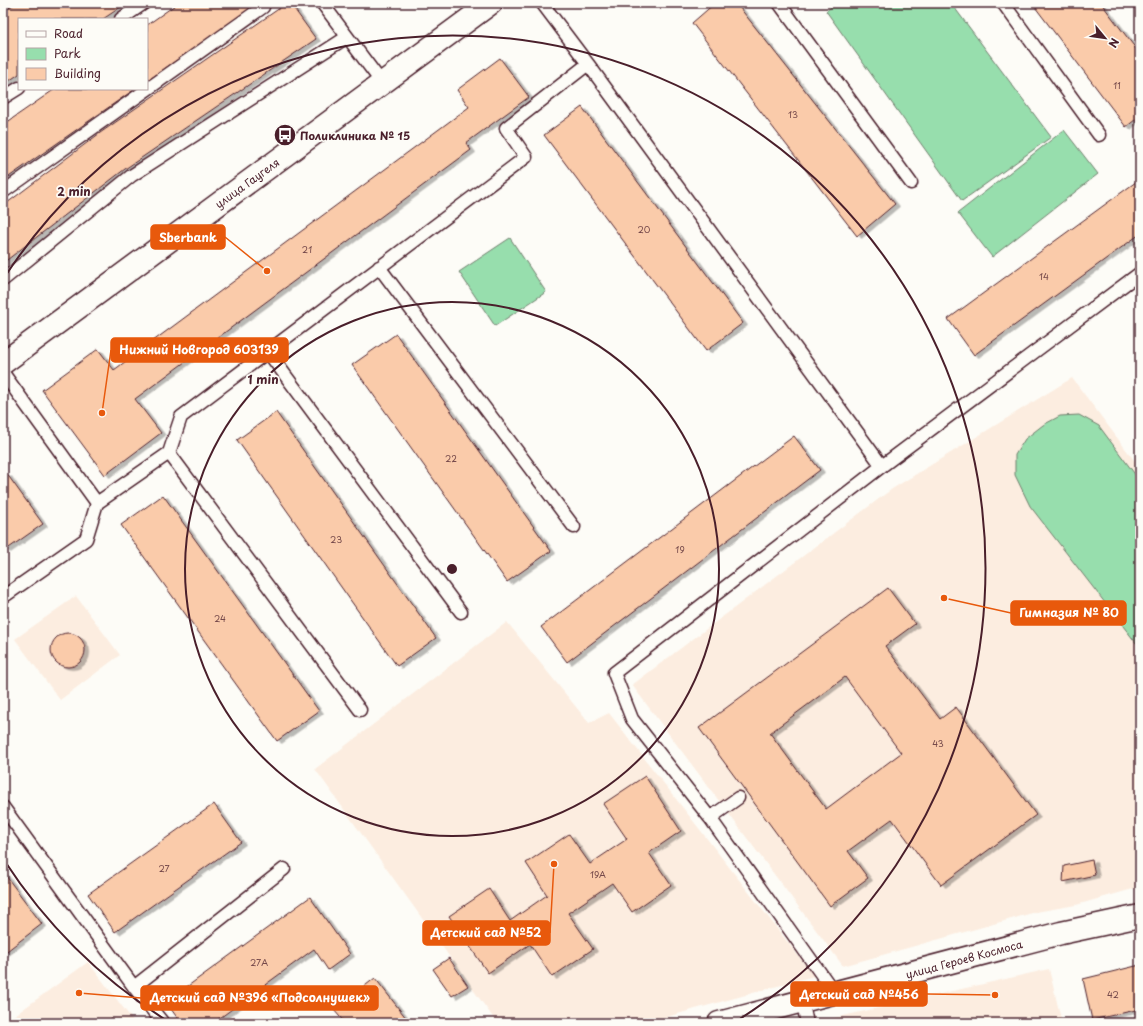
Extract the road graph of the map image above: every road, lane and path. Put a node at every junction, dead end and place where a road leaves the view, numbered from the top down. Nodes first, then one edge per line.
1 (144, 3) edge
2 (322, 3) edge
3 (491, 3) edge
4 (542, 3) edge
5 (779, 3) edge
6 (1003, 3) edge
7 (262, 7) dead end
8 (122, 18) edge
9 (347, 37) junction
10 (588, 64) junction
11 (382, 83) junction
12 (148, 88) edge
13 (18, 89) edge
14 (146, 90) edge
15 (3, 98) edge
16 (1098, 135) dead end
17 (911, 183) dead end
18 (3, 192) edge
19 (379, 267) junction
20 (1140, 273) edge
21 (3, 280) edge
22 (268, 352) junction
23 (3, 362) edge
24 (3, 372) edge
25 (169, 453) junction
26 (882, 466) junction
27 (97, 503) junction
28 (574, 527) dead end
29 (3, 597) edge
30 (461, 612) dead end
31 (360, 710) dead end
32 (738, 798) dead end
33 (3, 806) edge
34 (710, 818) junction
35 (284, 869) dead end
36 (1140, 916) edge
37 (134, 987) junction
38 (834, 992) junction
39 (802, 1000) junction
40 (163, 1023) edge
41 (719, 1023) edge
42 (807, 1023) edge

1 - 8 lane
2 - 9 lane
3 - 11 street, улица Гаугеля
4 - 10 lane
5 - 17 lane
6 - 16 lane
7 - 12 lane
9 - 11 lane
9 - 21 lane
10 - 19 lane
10 - 26 lane
11 - 23 street, улица Гаугеля
13 - 15 lane
14 - 18 lane
19 - 22 lane
19 - 28 lane
20 - 26 lane
22 - 25 lane
22 - 30 lane
24 - 27 lane
25 - 27 lane
25 - 31 lane
26 - 34 lane
27 - 29 lane
32 - 34 lane
33 - 37 lane
34 - 38 lane
35 - 37 lane
36 - 38 street, улица Героев Космоса
37 - 40 lane
38 - 39 street, улица Героев Космоса
39 - 41 street, улица Героев Космоса
39 - 42 lane

